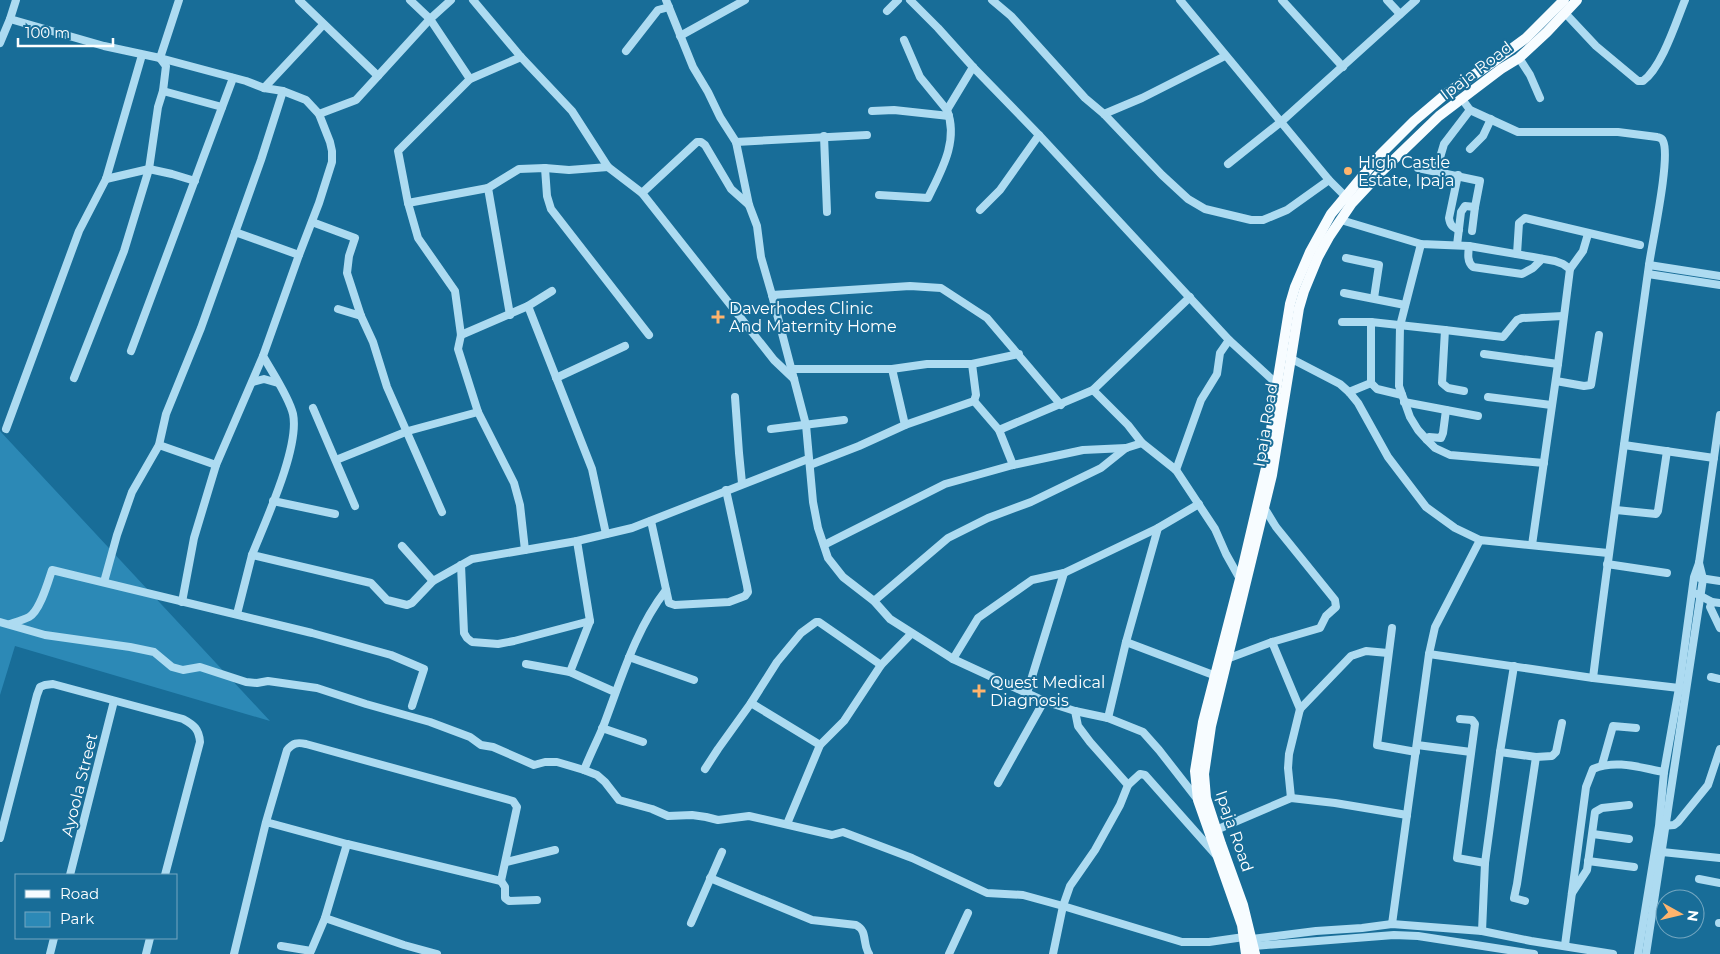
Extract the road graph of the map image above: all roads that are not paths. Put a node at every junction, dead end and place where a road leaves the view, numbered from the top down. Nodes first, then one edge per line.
1 (16, 0) edge
2 (179, 0) edge
3 (299, 0) edge
4 (410, 0) edge
5 (451, 0) edge
6 (474, 0) edge
7 (745, 0) edge
8 (898, 0) edge
9 (910, 0) edge
10 (992, 0) edge
11 (1282, 0) edge
12 (1387, 0) edge
13 (1416, 0) edge
14 (1564, 0) edge
15 (1577, 0) edge
16 (1685, 0) edge
17 (1184, 1) edge
18 (667, 4) edge
19 (887, 11) dead end
20 (1400, 14) junction
21 (1565, 14) junction
22 (10, 19) junction
23 (430, 19) junction
24 (324, 24) junction
25 (680, 36) junction
26 (904, 40) dead end
27 (0, 43) edge
28 (626, 51) dead end
29 (142, 55) junction
30 (1225, 56) junction
31 (521, 57) junction
32 (160, 58) junction
33 (1519, 58) junction
34 (1343, 67) junction
35 (973, 68) junction
36 (378, 76) junction
37 (233, 78) junction
38 (470, 79) junction
39 (264, 88) junction
40 (163, 91) junction
41 (283, 91) junction
42 (1540, 98) dead end
43 (1462, 99) junction
44 (222, 107) junction
45 (1470, 110) junction
46 (872, 112) dead end
47 (948, 113) junction
48 (318, 114) junction
49 (1104, 114) junction
50 (1491, 119) junction
51 (1282, 121) junction
52 (866, 135) dead end
53 (1039, 135) junction
54 (824, 136) junction
55 (736, 142) junction
56 (1470, 149) dead end
57 (1228, 164) dead end
58 (608, 167) junction
59 (545, 168) junction
60 (1418, 168) dead end
61 (149, 169) junction
62 (1436, 171) junction
63 (1458, 175) junction
64 (106, 179) junction
65 (1329, 180) junction
66 (195, 181) junction
67 (488, 188) junction
68 (642, 193) junction
69 (879, 195) dead end
70 (1349, 199) junction
71 (408, 203) junction
72 (749, 205) junction
73 (1475, 207) junction
74 (980, 210) dead end
75 (827, 212) dead end
76 (1341, 220) junction
77 (312, 222) junction
78 (1459, 230) junction
79 (1472, 231) dead end
80 (235, 232) junction
81 (1588, 234) junction
82 (1421, 244) junction
83 (1457, 245) junction
84 (1640, 245) dead end
85 (1469, 246) junction
86 (1517, 254) junction
87 (298, 255) junction
88 (1346, 258) dead end
89 (1542, 259) junction
90 (1649, 265) junction
91 (1570, 269) junction
92 (1648, 274) junction
93 (1720, 276) edge
94 (1720, 285) edge
95 (552, 291) dead end
96 (1344, 293) dead end
97 (772, 295) junction
98 (1190, 297) junction
99 (1374, 298) junction
100 (1405, 305) junction
101 (528, 306) junction
102 (338, 310) dead end
103 (510, 315) junction
104 (361, 316) junction
105 (1563, 316) junction
106 (1342, 322) dead end
107 (1371, 322) junction
108 (1400, 326) junction
109 (1445, 330) junction
110 (461, 335) junction
111 (649, 335) dead end
112 (1599, 335) dead end
113 (1229, 340) junction
114 (625, 346) dead end
115 (131, 351) dead end
116 (1019, 354) junction
117 (1484, 354) dead end
118 (262, 356) junction
119 (1286, 356) junction
120 (972, 364) junction
121 (1558, 364) junction
122 (791, 369) junction
123 (892, 369) junction
124 (74, 378) dead end
125 (556, 378) junction
126 (795, 380) junction
127 (1556, 381) junction
128 (253, 382) junction
129 (278, 383) junction
130 (1371, 383) junction
131 (1277, 384) junction
132 (1093, 390) junction
133 (1464, 391) dead end
134 (1349, 392) junction
135 (1488, 397) dead end
136 (736, 398) dead end
137 (1403, 399) junction
138 (974, 401) junction
139 (1061, 404) junction
140 (1551, 405) junction
141 (313, 408) dead end
142 (1446, 410) junction
143 (478, 412) junction
144 (1720, 415) edge
145 (1478, 416) dead end
146 (844, 420) dead end
147 (806, 425) junction
148 (904, 425) junction
149 (771, 429) dead end
150 (6, 430) dead end
151 (999, 430) junction
152 (408, 431) junction
153 (1427, 440) junction
154 (1142, 443) junction
155 (159, 445) junction
156 (1624, 445) junction
157 (1126, 448) junction
158 (1667, 451) junction
159 (1714, 458) junction
160 (336, 460) junction
161 (809, 462) junction
162 (1544, 463) junction
163 (216, 465) junction
164 (1013, 466) junction
165 (1176, 470) junction
166 (742, 483) junction
167 (726, 490) junction
168 (273, 501) junction
169 (1199, 504) junction
170 (355, 506) dead end
171 (1265, 509) junction
172 (1616, 510) junction
173 (442, 512) dead end
174 (335, 514) dead end
175 (651, 521) junction
176 (1158, 528) junction
177 (606, 534) junction
178 (577, 540) junction
179 (1480, 540) junction
180 (1532, 544) junction
181 (824, 545) junction
182 (402, 546) dead end
183 (525, 550) junction
184 (1608, 553) junction
185 (252, 555) junction
186 (1699, 563) junction
187 (1607, 564) junction
188 (461, 565) junction
189 (1667, 573) dead end
190 (1064, 574) junction
191 (1694, 577) junction
192 (1240, 579) junction
193 (1703, 579) junction
194 (434, 581) junction
195 (1720, 581) edge
196 (104, 582) junction
197 (666, 590) junction
198 (1697, 594) junction
199 (182, 602) junction
200 (874, 602) junction
201 (1716, 603) edge
202 (238, 614) junction
203 (590, 621) junction
204 (0, 622) edge
205 (10, 624) junction
206 (1392, 628) dead end
207 (1720, 628) edge
208 (911, 634) junction
209 (1126, 642) junction
210 (1272, 642) junction
211 (1388, 653) junction
212 (1429, 654) junction
213 (628, 658) junction
214 (953, 659) junction
215 (1224, 660) junction
216 (526, 664) dead end
217 (881, 665) junction
218 (1514, 666) junction
219 (570, 672) junction
220 (1216, 676) junction
221 (1711, 677) dead end
222 (1593, 678) junction
223 (1720, 679) edge
224 (694, 680) dead end
225 (1679, 688) junction
226 (615, 692) junction
227 (1027, 693) junction
228 (114, 701) junction
229 (1044, 701) junction
230 (751, 703) junction
231 (412, 706) dead end
232 (1300, 709) junction
233 (1075, 711) junction
234 (1108, 718) junction
235 (1460, 719) dead end
236 (1562, 723) dead end
237 (602, 728) junction
238 (1636, 728) dead end
239 (643, 742) dead end
240 (820, 745) junction
241 (1417, 749) junction
242 (1720, 749) edge
243 (1471, 752) junction
244 (1500, 752) junction
245 (1536, 757) junction
246 (1602, 765) junction
247 (705, 769) dead end
248 (584, 770) junction
249 (1664, 772) junction
250 (998, 783) dead end
251 (1128, 785) junction
252 (1291, 798) junction
253 (1198, 800) junction
254 (1629, 805) dead end
255 (1407, 814) junction
256 (266, 822) junction
257 (787, 824) junction
258 (1662, 826) junction
259 (1216, 830) junction
260 (1593, 834) junction
261 (0, 838) edge
262 (1629, 839) dead end
263 (347, 844) junction
264 (555, 850) dead end
265 (722, 852) dead end
266 (1662, 852) junction
267 (1217, 857) junction
268 (1720, 858) edge
269 (1588, 861) junction
270 (506, 862) junction
271 (1485, 863) junction
272 (1634, 867) dead end
273 (70, 874) edge
274 (165, 874) edge
275 (710, 878) junction
276 (1699, 879) dead end
277 (501, 881) junction
278 (1720, 882) edge
279 (1571, 895) junction
280 (537, 900) dead end
281 (1525, 901) dead end
282 (1063, 906) junction
283 (968, 913) dead end
284 (325, 918) junction
285 (691, 923) dead end
286 (1392, 924) junction
287 (1482, 931) junction
288 (54, 939) edge
289 (150, 939) edge
290 (1251, 944) edge
291 (404, 945) junction
292 (281, 946) dead end
293 (1565, 946) junction
294 (50, 954) edge
295 (146, 954) edge
296 (234, 954) edge
297 (402, 954) edge
298 (437, 954) edge
299 (869, 954) edge
300 (949, 954) edge
301 (1053, 954) edge
302 (1246, 954) edge
303 (1530, 954) edge
304 (1534, 954) edge
305 (1613, 954) edge
306 (1638, 954) edge
307 (1646, 954) edge

1 - 22 street
2 - 32 street
3 - 24 street
4 - 23 street
5 - 23 street
6 - 31 street
7 - 25 street
8 - 19 street
9 - 35 street
10 - 49 street
11 - 34 street
12 - 20 street
13 - 20 street
14 - 70 main road, Ipaja Road
15 - 21 main road, Ipaja Road
16 - 21 street
17 - 30 street
18 - 25 street
18 - 28 street
20 - 34 street
21 - 33 main road, Ipaja Road
22 - 27 street
22 - 29 street
23 - 36 street
23 - 38 street
24 - 36 street
24 - 39 street
25 - 55 street
26 - 47 street
29 - 32 street
29 - 64 street
30 - 49 street
30 - 51 street
31 - 38 street
31 - 58 street
32 - 37 street
32 - 40 street
33 - 42 street
33 - 43 main road, Ipaja Road
34 - 51 street
35 - 47 street
35 - 53 street
36 - 48 street
37 - 39 street
37 - 44 street
38 - 71 street
39 - 41 street
40 - 44 street
40 - 61 street
41 - 48 street
41 - 80 street
43 - 45 street
43 - 70 main road, Ipaja Road
44 - 66 street
45 - 50 street
45 - 62 street
46 - 47 street
47 - 69 street
48 - 77 street
49 - 65 street
50 - 56 street
50 - 90 street
51 - 57 street
51 - 65 street
52 - 54 street
53 - 74 street
53 - 98 street
54 - 55 street
54 - 75 street
55 - 72 street
58 - 59 street
58 - 68 street
59 - 67 street
59 - 111 street
60 - 62 street
61 - 64 street
61 - 66 street
61 - 124 street
62 - 63 street
63 - 73 street
63 - 78 street
64 - 150 street
65 - 70 street
66 - 115 street
67 - 71 street
67 - 103 street
68 - 72 street
68 - 126 street
70 - 76 main road, Ipaja Road
70 - 119 main road, Ipaja Road
71 - 110 street
72 - 97 street
73 - 78 street
73 - 79 street
76 - 82 street
76 - 119 main road, Ipaja Road
77 - 87 street
77 - 104 street
78 - 83 street
80 - 87 street
80 - 155 street
81 - 84 street
81 - 86 street
81 - 91 street
82 - 83 street
82 - 100 street
83 - 85 street
85 - 86 street
85 - 89 street
86 - 89 street
87 - 118 street
88 - 99 street
89 - 91 street
90 - 92 street
90 - 93 street
91 - 105 street
92 - 94 street
92 - 156 street
95 - 101 street
96 - 99 street
97 - 116 street
97 - 122 street
98 - 113 street
98 - 132 street
99 - 100 street
100 - 108 street
101 - 103 street
101 - 125 street
102 - 104 street
103 - 110 street
104 - 152 street
105 - 109 street
105 - 121 street
106 - 107 street
107 - 108 street
107 - 130 street
108 - 109 street
108 - 137 street
109 - 133 street
110 - 143 street
112 - 127 street
113 - 131 street
113 - 165 street
114 - 125 street
116 - 120 street
116 - 139 street
117 - 121 street
118 - 128 street
118 - 129 street
119 - 131 main road, Ipaja Road
119 - 134 street
119 - 171 main road, Ipaja Road
120 - 123 street
120 - 138 street
121 - 127 street
122 - 123 street
122 - 126 street
123 - 148 street
125 - 177 street
126 - 147 street
127 - 140 street
128 - 129 street
128 - 163 street
129 - 168 street
130 - 134 street
130 - 137 street
131 - 192 main road, Ipaja Road
132 - 139 street
132 - 154 street
134 - 179 street
135 - 140 street
136 - 166 street
137 - 142 street
137 - 153 street
138 - 148 street
138 - 151 street
139 - 151 street
140 - 162 street
141 - 160 street
142 - 145 street
142 - 153 street
143 - 152 street
143 - 183 street
144 - 159 street
146 - 147 street
147 - 149 street
147 - 161 street
148 - 161 street
151 - 164 street
152 - 160 street
152 - 173 street
153 - 162 street
154 - 157 street
154 - 165 street
155 - 163 street
155 - 196 street
156 - 158 street
156 - 172 street
157 - 164 street
157 - 200 street
158 - 159 street
158 - 172 street
159 - 186 street
160 - 170 street
161 - 166 street
161 - 181 street
162 - 180 street
163 - 199 street
164 - 181 street
165 - 169 street
166 - 167 street
167 - 175 street
167 - 197 street
168 - 174 street
168 - 185 street
169 - 176 street
169 - 192 street
171 - 210 street
171 - 215 main road, Ipaja Road
172 - 184 street
175 - 177 street
175 - 197 street
176 - 190 street
176 - 209 street
177 - 178 street
178 - 183 street
178 - 203 street
179 - 180 street
179 - 212 street
180 - 184 street
181 - 200 street
182 - 194 street
183 - 188 street
184 - 187 street
185 - 194 street
185 - 202 street
186 - 191 street
186 - 193 street
187 - 189 street
187 - 222 street
188 - 194 street
188 - 203 street
190 - 214 street
190 - 227 street
191 - 193 street
191 - 198 street
192 - 215 main road, Ipaja Road
193 - 195 street
193 - 198 street
196 - 199 street
196 - 205 street
197 - 213 street
198 - 201 street
198 - 225 street
198 - 258 street
199 - 202 street
200 - 208 street
201 - 207 street
202 - 231 street
203 - 219 street
204 - 205 street
205 - 248 street
206 - 211 street
208 - 214 street
208 - 217 street
209 - 220 street
209 - 234 street
210 - 215 street
210 - 232 street
211 - 232 street
211 - 241 street
212 - 218 street
212 - 241 street
213 - 224 street
213 - 226 street
214 - 227 street
215 - 220 main road, Ipaja Road
215 - 259 main road, Ipaja Road
216 - 219 street
217 - 230 street
217 - 240 street
218 - 222 street
218 - 244 street
219 - 226 street
220 - 253 main road, Ipaja Road
221 - 223 street
222 - 225 street
225 - 249 street
226 - 237 street
227 - 229 street
228 - 261 street
228 - 273 street, Ayoola Street
228 - 274 street
229 - 233 street
229 - 250 street
230 - 240 street
230 - 247 street
232 - 252 street
233 - 234 street
233 - 251 street
234 - 253 street
235 - 243 street
236 - 245 street
237 - 239 street
237 - 248 street
238 - 246 street
240 - 257 street
241 - 243 street
241 - 255 street
242 - 258 street
243 - 271 street
244 - 245 street
244 - 271 street
245 - 281 street
246 - 249 street
246 - 279 street
248 - 257 street
249 - 258 street
251 - 267 street
251 - 282 street
252 - 255 street
252 - 259 street
253 - 267 main road, Ipaja Road
254 - 260 street
255 - 286 street
256 - 263 street
256 - 270 street
256 - 296 street
257 - 282 street
258 - 266 street
258 - 306 street
259 - 290 main road, Ipaja Road
260 - 262 street
260 - 269 street
263 - 277 street
263 - 284 street
264 - 270 street
265 - 275 street
266 - 268 street
266 - 307 street
267 - 290 main road, Ipaja Road
269 - 272 street
269 - 279 street
270 - 277 street
271 - 287 street
275 - 285 street
275 - 299 street
276 - 278 street
277 - 280 street
279 - 293 street
282 - 290 street
282 - 301 street
283 - 300 street
284 - 291 street
284 - 292 street
286 - 287 street
286 - 290 street
287 - 293 street
288 - 294 street
289 - 295 street
290 - 302 main road, Ipaja Road
290 - 303 street
291 - 297 street
291 - 298 street
293 - 305 street
303 - 304 street

